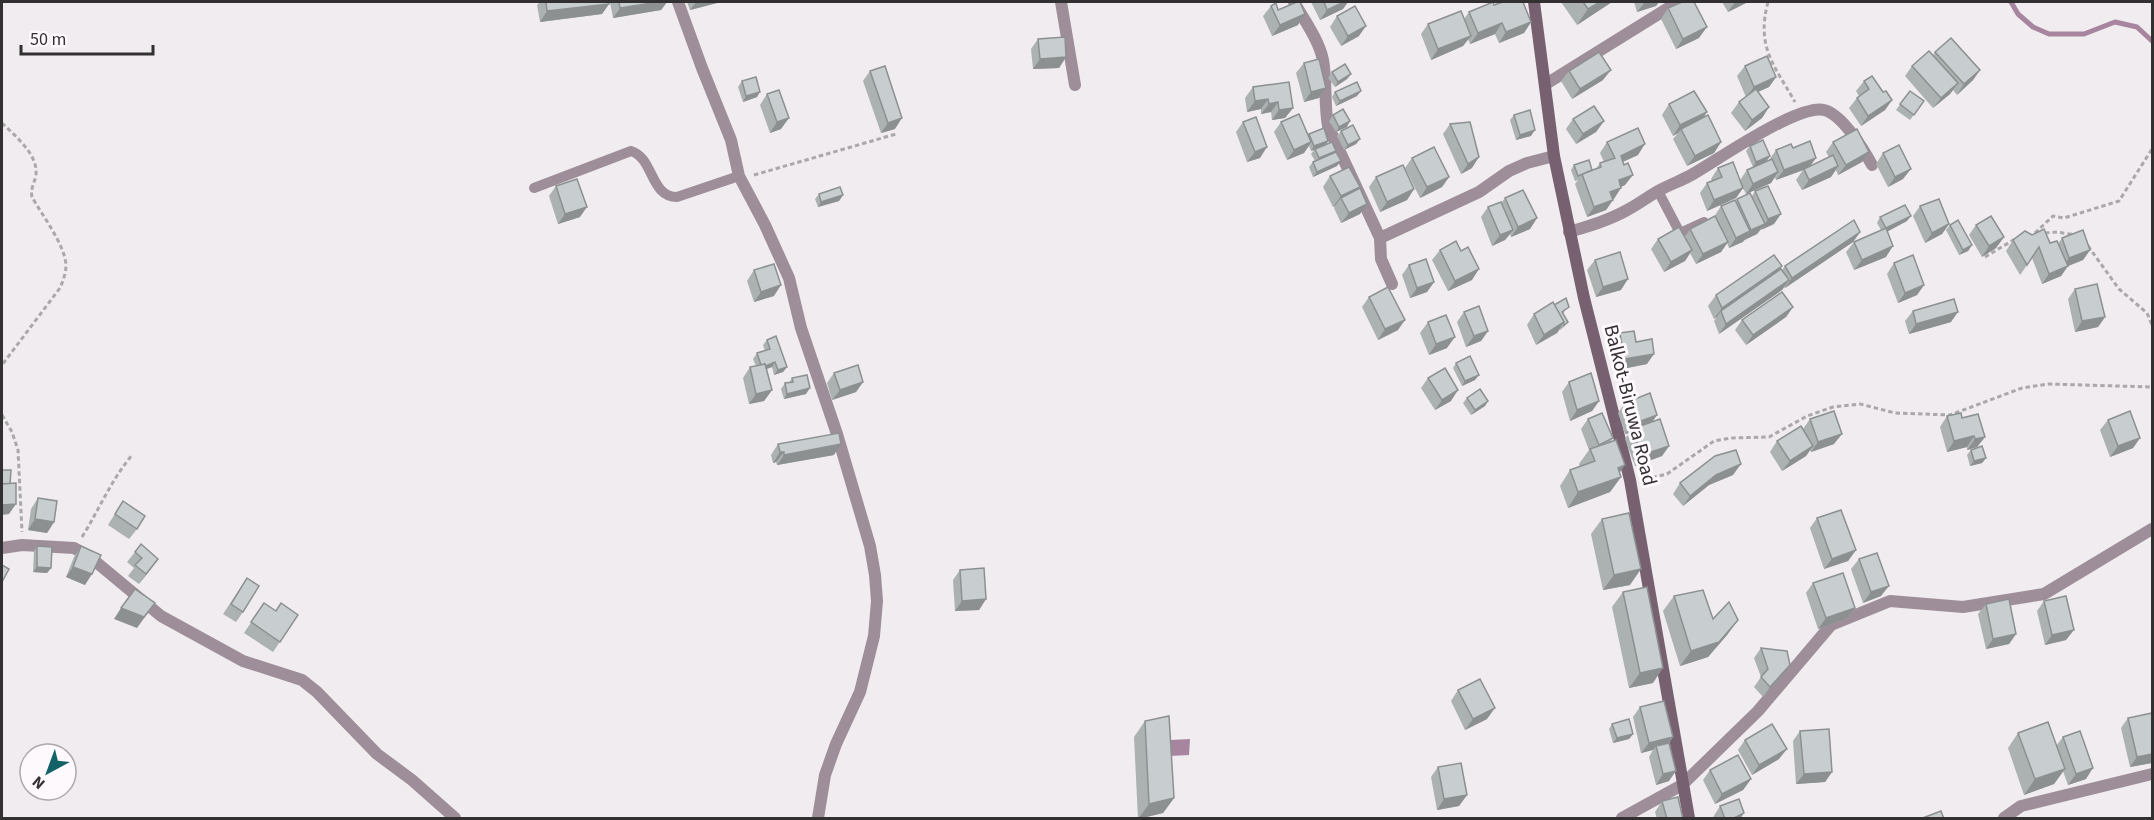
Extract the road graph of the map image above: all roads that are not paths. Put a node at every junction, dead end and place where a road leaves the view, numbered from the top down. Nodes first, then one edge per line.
1 (678, 2) edge
2 (1061, 2) edge
3 (1294, 2) edge
4 (1534, 2) edge
5 (1678, 2) edge
6 (1546, 84) junction
7 (1075, 85) dead end
8 (1554, 156) junction
9 (1872, 165) dead end
10 (740, 178) junction
11 (534, 188) dead end
12 (1658, 191) junction
13 (1704, 222) edge
14 (1569, 232) junction
15 (1380, 238) junction
16 (1392, 284) dead end
17 (2152, 529) edge
18 (2, 548) edge
19 (2152, 774) edge
20 (1682, 785) junction
21 (454, 819) edge
22 (818, 819) edge
23 (1622, 819) edge
24 (1689, 819) edge
25 (2004, 819) edge

1 - 10 street
2 - 7 street
3 - 15 street
4 - 6 main road, Balkot-Biruwa Road
5 - 6 street
6 - 8 main road, Balkot-Biruwa Road
8 - 14 main road, Balkot-Biruwa Road
8 - 15 street
9 - 12 street
10 - 11 lane
10 - 22 street
12 - 13 lane
12 - 14 street
14 - 20 main road, Balkot-Biruwa Road
15 - 16 street
17 - 20 street
18 - 21 street
19 - 25 street
20 - 23 street
20 - 24 main road, Balkot-Biruwa Road

